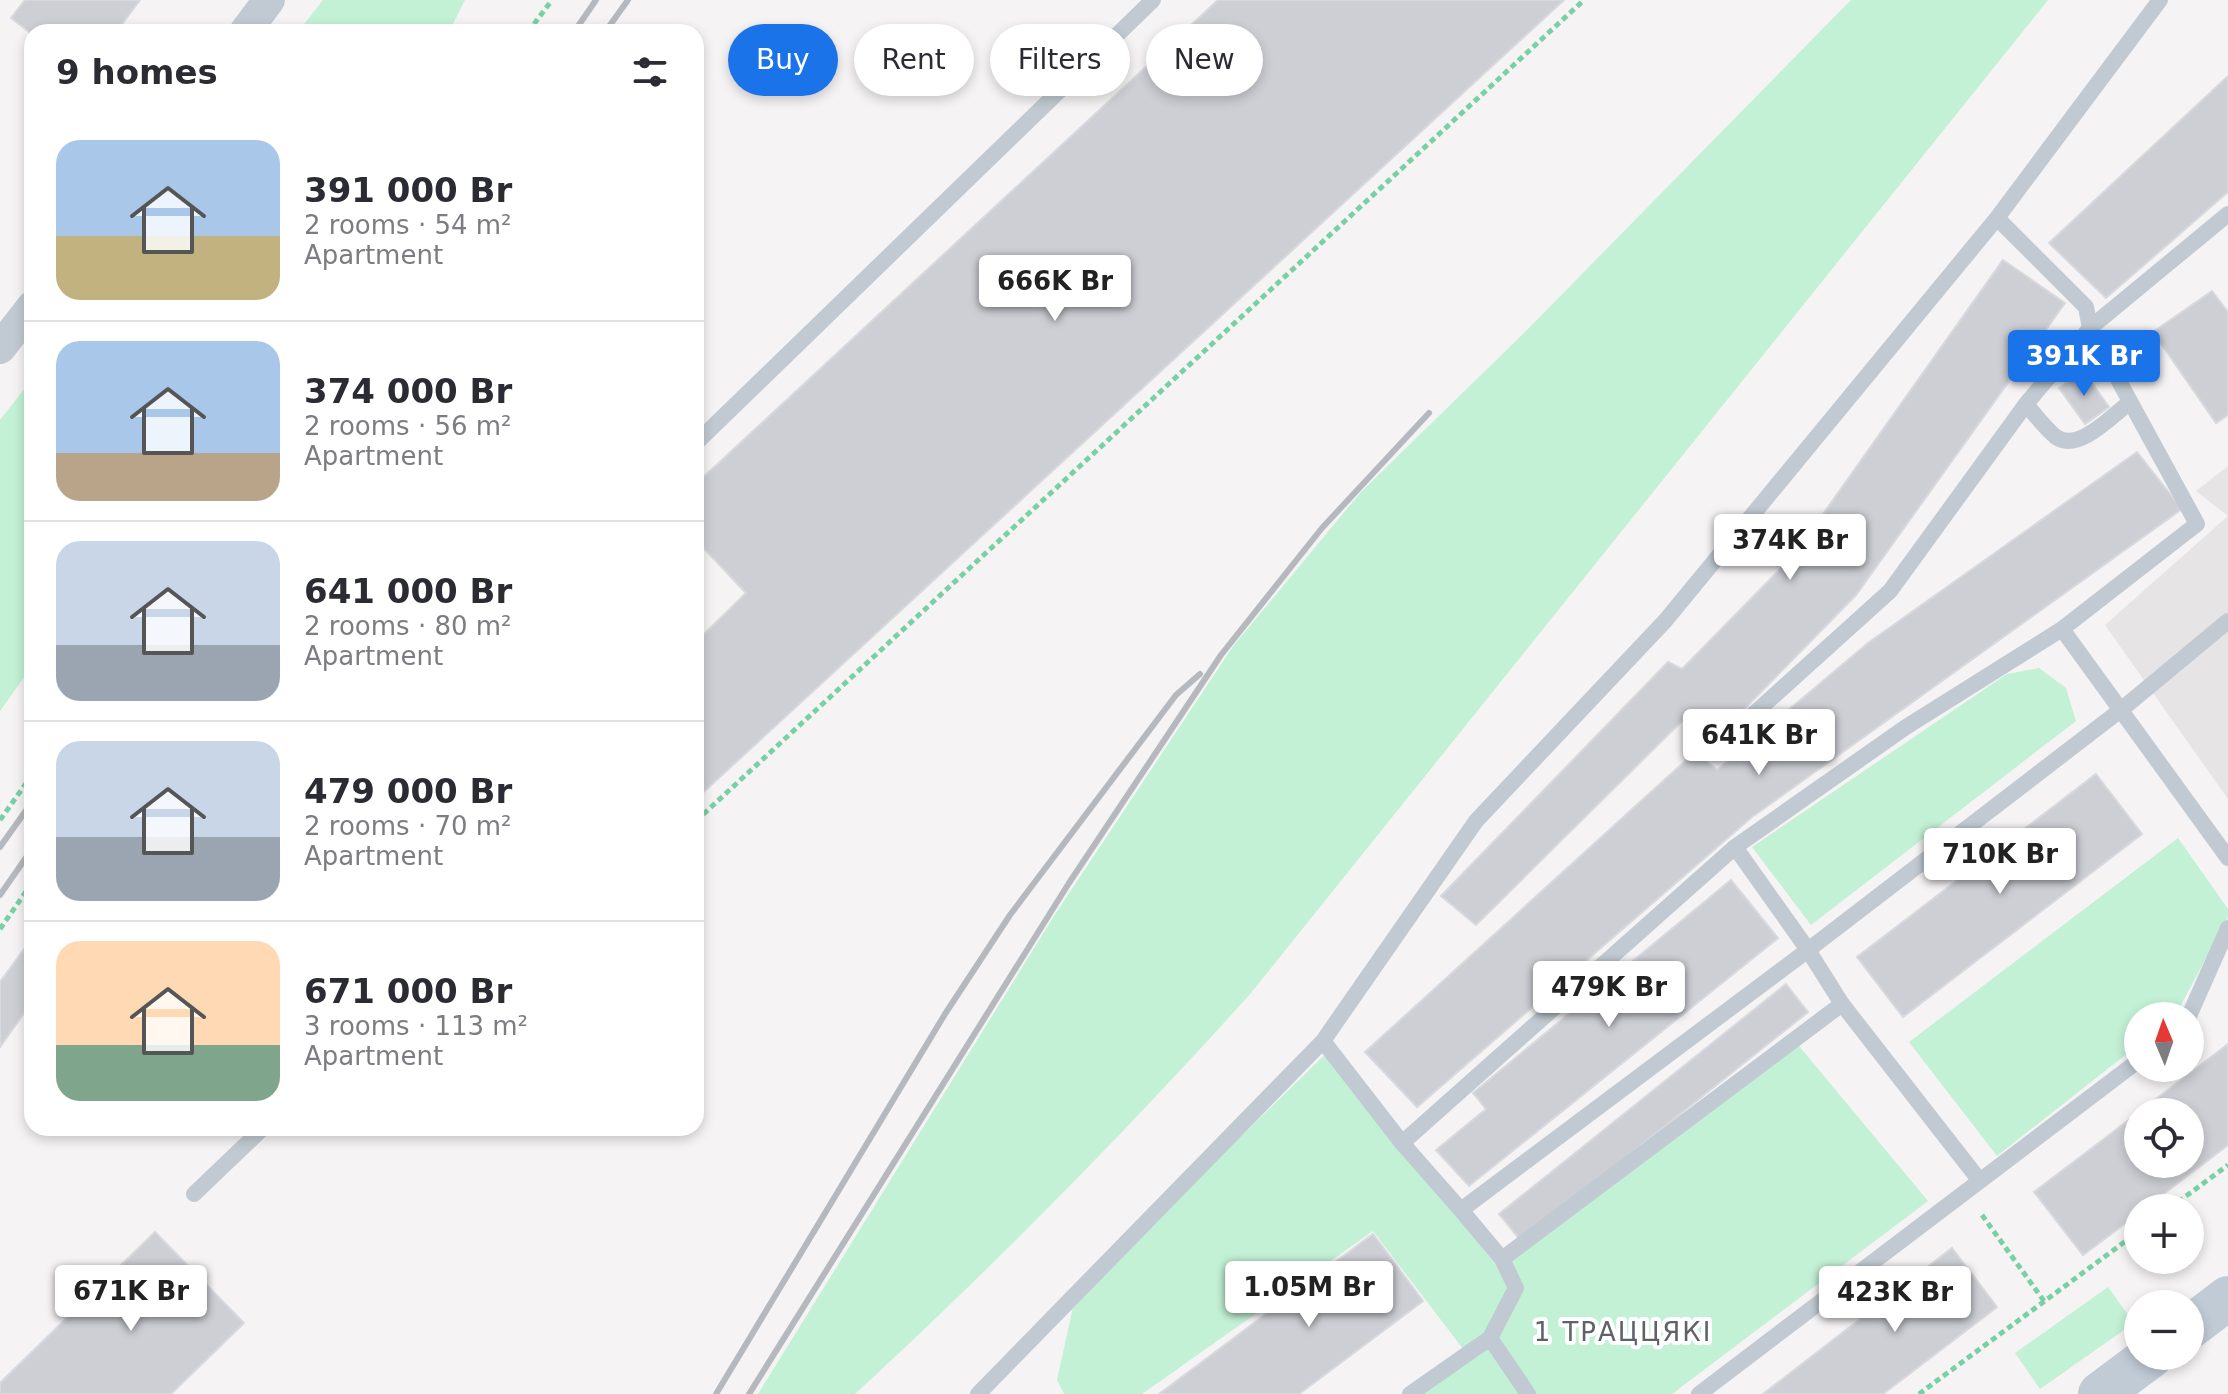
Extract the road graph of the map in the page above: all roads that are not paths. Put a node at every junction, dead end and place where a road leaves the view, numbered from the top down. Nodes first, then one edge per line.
1 (269, 0) edge
2 (1153, 0) edge
3 (2160, 0) edge
4 (251, 24) edge
5 (2228, 214) edge
6 (1997, 218) junction
7 (24, 317) edge
8 (2090, 328) junction
9 (0, 348) edge
10 (2130, 402) junction
11 (2026, 404) junction
12 (704, 435) edge
13 (2228, 621) edge
14 (2062, 629) junction
15 (2122, 709) junction
16 (1746, 721) dead end
17 (1735, 847) junction
18 (2228, 858) edge
19 (2228, 928) edge
20 (1808, 950) junction
21 (2195, 1002) edge
22 (1842, 1004) junction
23 (1323, 1041) junction
24 (2124, 1072) edge
25 (255, 1136) edge
26 (1402, 1143) junction
27 (1980, 1181) junction
28 (194, 1194) dead end
29 (1461, 1210) junction
30 (1502, 1259) junction
31 (2228, 1298) edge
32 (2204, 1316) edge
33 (1490, 1338) junction
34 (2132, 1370) edge
35 (978, 1394) edge
36 (1410, 1394) edge
37 (1528, 1394) edge
38 (1699, 1394) edge
39 (2100, 1394) edge

1 - 4 street
2 - 12 lane
3 - 6 lane
5 - 8 lane
6 - 8 lane
6 - 23 lane
7 - 9 street
8 - 10 lane
8 - 11 lane
10 - 11 lane
10 - 14 lane
11 - 16 lane
13 - 15 lane
14 - 15 lane
14 - 17 lane
15 - 18 lane
15 - 20 lane
17 - 20 lane
17 - 26 lane
19 - 21 lane
20 - 22 lane
20 - 29 lane
22 - 27 lane
22 - 30 lane
23 - 26 lane
23 - 35 lane
24 - 27 lane
25 - 28 lane
26 - 29 lane
27 - 38 lane
29 - 30 lane
30 - 33 lane
31 - 32 main road
33 - 36 lane
33 - 37 lane
34 - 39 main road

